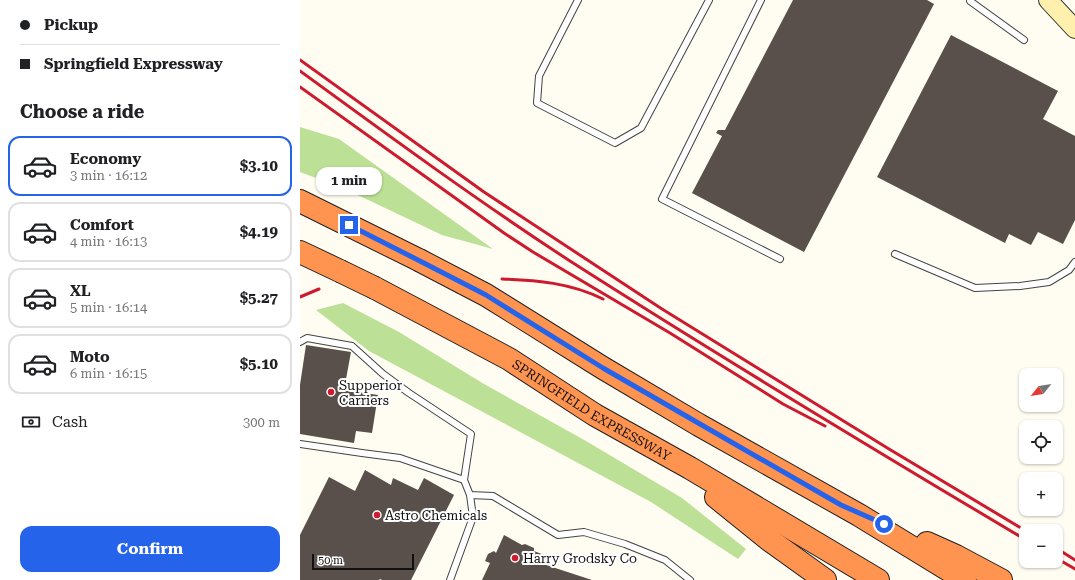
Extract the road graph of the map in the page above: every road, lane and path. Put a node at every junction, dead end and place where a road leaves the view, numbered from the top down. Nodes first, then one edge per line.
1 (578, 0) edge
2 (709, 0) edge
3 (762, 0) edge
4 (970, 0) edge
5 (1048, 0) edge
6 (1075, 29) edge
7 (1024, 40) dead end
8 (300, 201) edge
9 (300, 252) edge
10 (895, 254) dead end
11 (780, 259) dead end
12 (1075, 262) edge
13 (300, 342) edge
14 (300, 444) edge
15 (663, 453) junction
16 (464, 480) junction
17 (470, 495) junction
18 (841, 505) junction
19 (450, 580) edge
20 (690, 580) edge
21 (825, 580) edge
22 (878, 580) edge
23 (964, 580) edge
24 (1001, 580) edge

1 - 2 lane
3 - 11 lane
4 - 7 lane
5 - 6 main road
8 - 18 highway, bridge
9 - 15 highway, SPRINGFIELD EXPRESSWAY, bridge
10 - 12 lane
13 - 16 lane
14 - 16 lane
15 - 21 highway
15 - 22 highway, SPRINGFIELD EXPRESSWAY
16 - 17 lane
17 - 19 lane
17 - 20 lane
18 - 23 highway
18 - 24 highway

